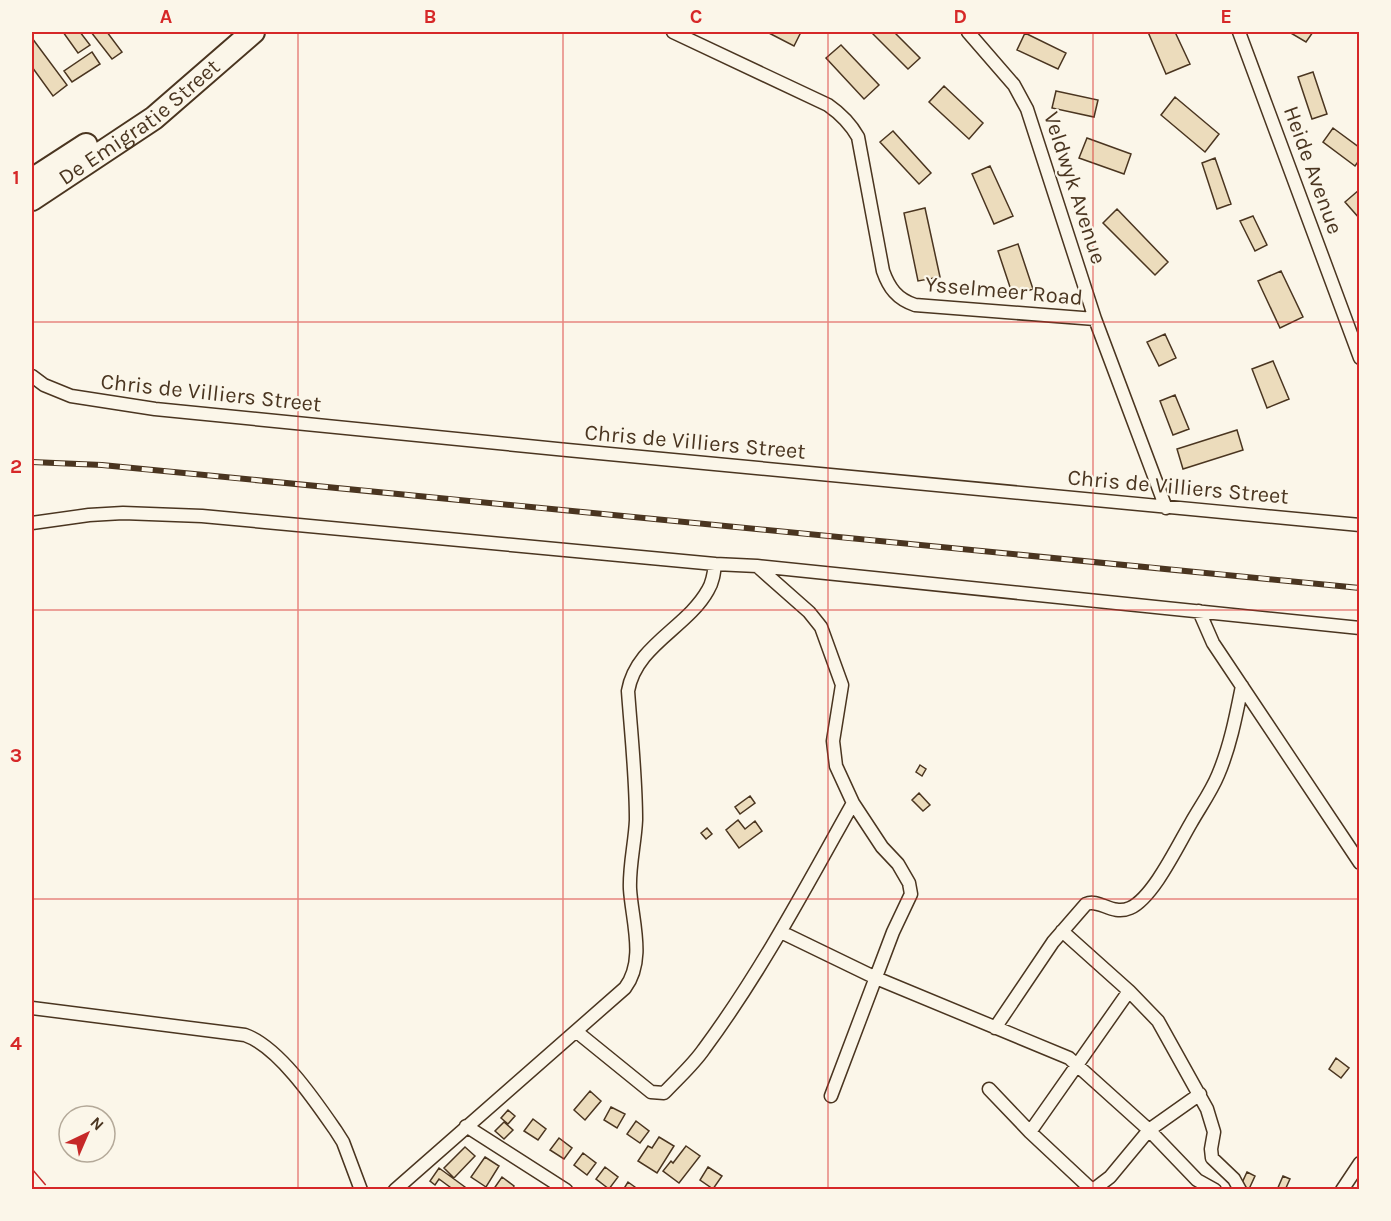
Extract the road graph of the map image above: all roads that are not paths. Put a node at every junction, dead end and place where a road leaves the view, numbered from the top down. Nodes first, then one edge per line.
1 (673, 32) edge
2 (968, 32) edge
3 (1239, 32) edge
4 (248, 36) edge
5 (32, 180) edge
6 (32, 199) edge
7 (1095, 320) junction
8 (1359, 358) edge
9 (32, 376) edge
10 (1166, 508) junction
11 (32, 523) edge
12 (1359, 525) edge
13 (715, 564) junction
14 (757, 566) junction
15 (1199, 611) junction
16 (1359, 628) edge
17 (1242, 686) junction
18 (853, 803) junction
19 (1359, 863) edge
20 (1062, 931) junction
21 (781, 932) junction
22 (876, 978) junction
23 (1129, 991) junction
24 (32, 1008) edge
25 (995, 1028) junction
26 (577, 1032) junction
27 (1077, 1064) junction
28 (989, 1089) dead end
29 (1200, 1094) junction
30 (831, 1096) dead end
31 (466, 1126) junction
32 (1149, 1130) junction
33 (1030, 1132) junction
34 (1359, 1163) edge
35 (361, 1190) edge
36 (395, 1190) edge
37 (566, 1190) edge
38 (1092, 1190) edge
39 (1215, 1190) edge
40 (1240, 1190) edge
41 (1342, 1190) edge

1 - 7 street, Ysselmeer Road
2 - 7 street, Veldwyk Avenue
3 - 8 street, Heide Avenue
4 - 5 highway, De Emigratie Street
4 - 6 highway, De Emigratie Street
7 - 10 street, Veldwyk Avenue
9 - 10 street, Chris de Villiers Street
10 - 12 street, Chris de Villiers Street
11 - 13 street
13 - 14 street
13 - 26 street
14 - 15 street
14 - 18 street
15 - 16 street
15 - 17 street
17 - 19 street
17 - 20 street
18 - 21 street
18 - 22 street
20 - 23 street
20 - 25 street
21 - 22 street
21 - 26 street
22 - 25 street
22 - 30 street
23 - 27 street
23 - 29 street
24 - 35 street
25 - 27 street
26 - 31 street
27 - 32 street
27 - 33 street
28 - 33 street
29 - 32 street
29 - 40 street
31 - 36 street
31 - 37 street
32 - 38 street
32 - 39 street
33 - 38 street
34 - 41 street

